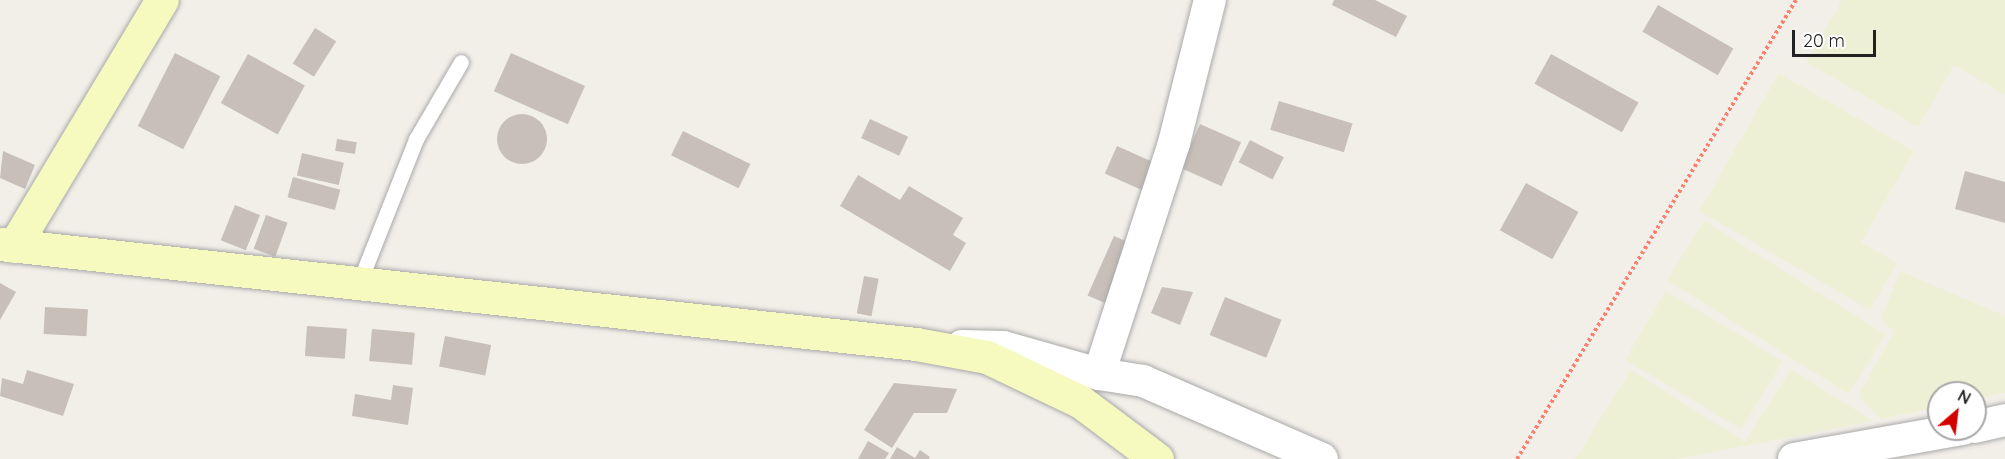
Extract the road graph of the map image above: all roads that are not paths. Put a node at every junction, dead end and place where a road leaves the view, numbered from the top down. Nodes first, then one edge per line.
1 (162, 0) edge
2 (1210, 0) edge
3 (461, 62) dead end
4 (7, 245) edge
5 (359, 283) junction
6 (916, 344) junction
7 (1099, 374) junction
8 (2005, 420) edge
9 (1987, 426) edge
10 (1927, 441) edge
11 (1157, 459) edge
12 (1322, 459) edge
13 (1794, 459) edge

1 - 4 street
2 - 7 street
3 - 5 lane
4 - 5 street
5 - 6 street
6 - 7 street
6 - 11 street
7 - 12 street
8 - 9 street
10 - 13 street

